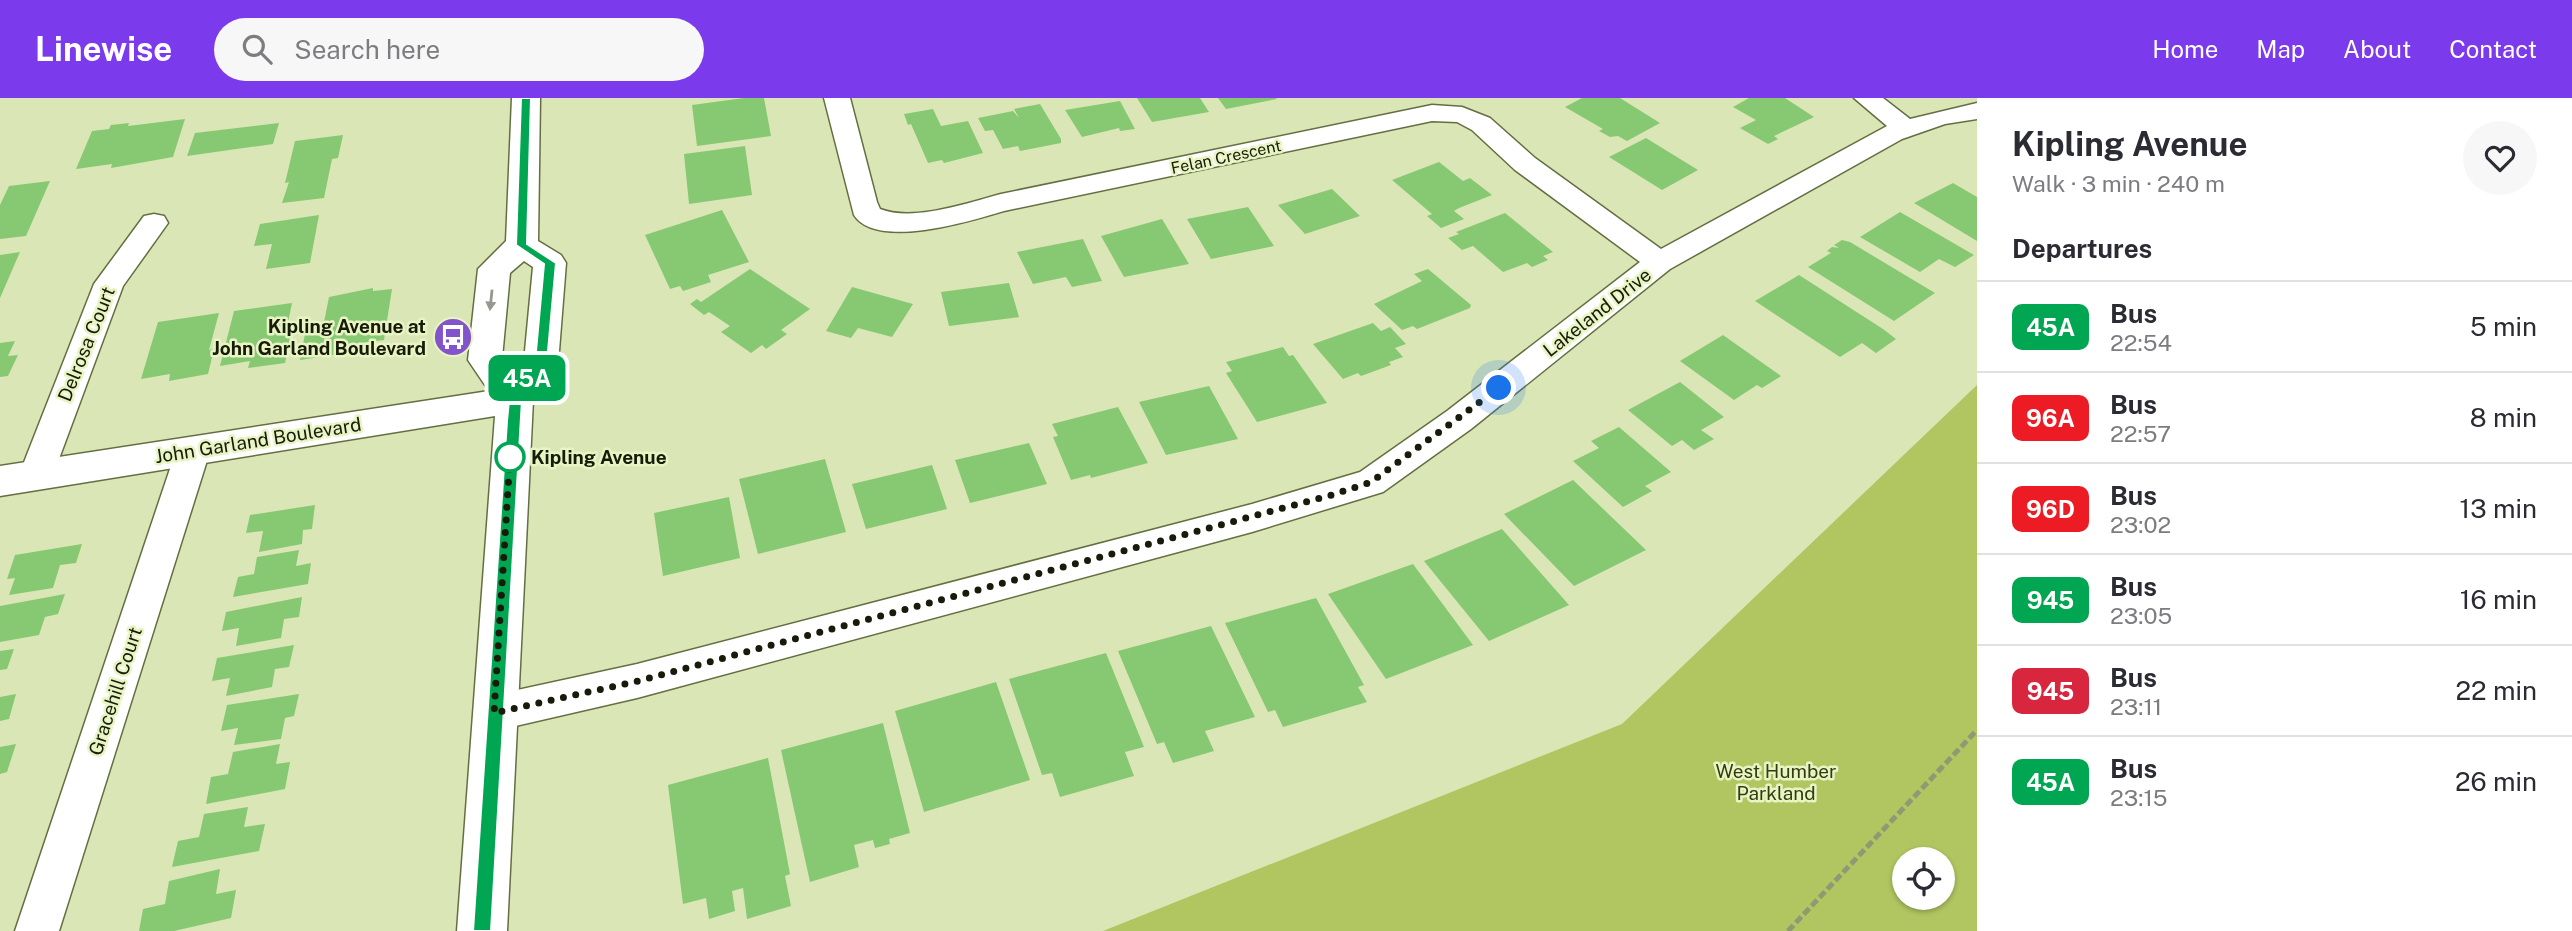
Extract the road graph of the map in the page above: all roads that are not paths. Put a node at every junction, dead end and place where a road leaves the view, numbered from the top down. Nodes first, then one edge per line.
1 (526, 98) edge
2 (837, 98) edge
3 (1867, 98) edge
4 (1977, 111) edge
5 (1906, 128) junction
6 (154, 223) dead end
7 (522, 245) junction
8 (1660, 262) junction
9 (515, 400) junction
10 (193, 450) junction
11 (36, 475) junction
12 (0, 481) edge
13 (494, 713) junction
14 (37, 931) edge
15 (482, 931) edge

1 - 7 main road
2 - 8 street, Felan Crescent
3 - 5 street
4 - 5 street, Lakeland Drive
5 - 8 street, Lakeland Drive
6 - 11 street, Delrosa Court
7 - 9 main road
7 -> 9 main road
8 - 13 street, Lakeland Drive
9 - 10 main road, John Garland Boulevard
9 - 13 main road
10 - 11 main road, John Garland Boulevard
10 - 14 street, Gracehill Court
11 - 12 main road, John Garland Boulevard
13 - 15 main road

